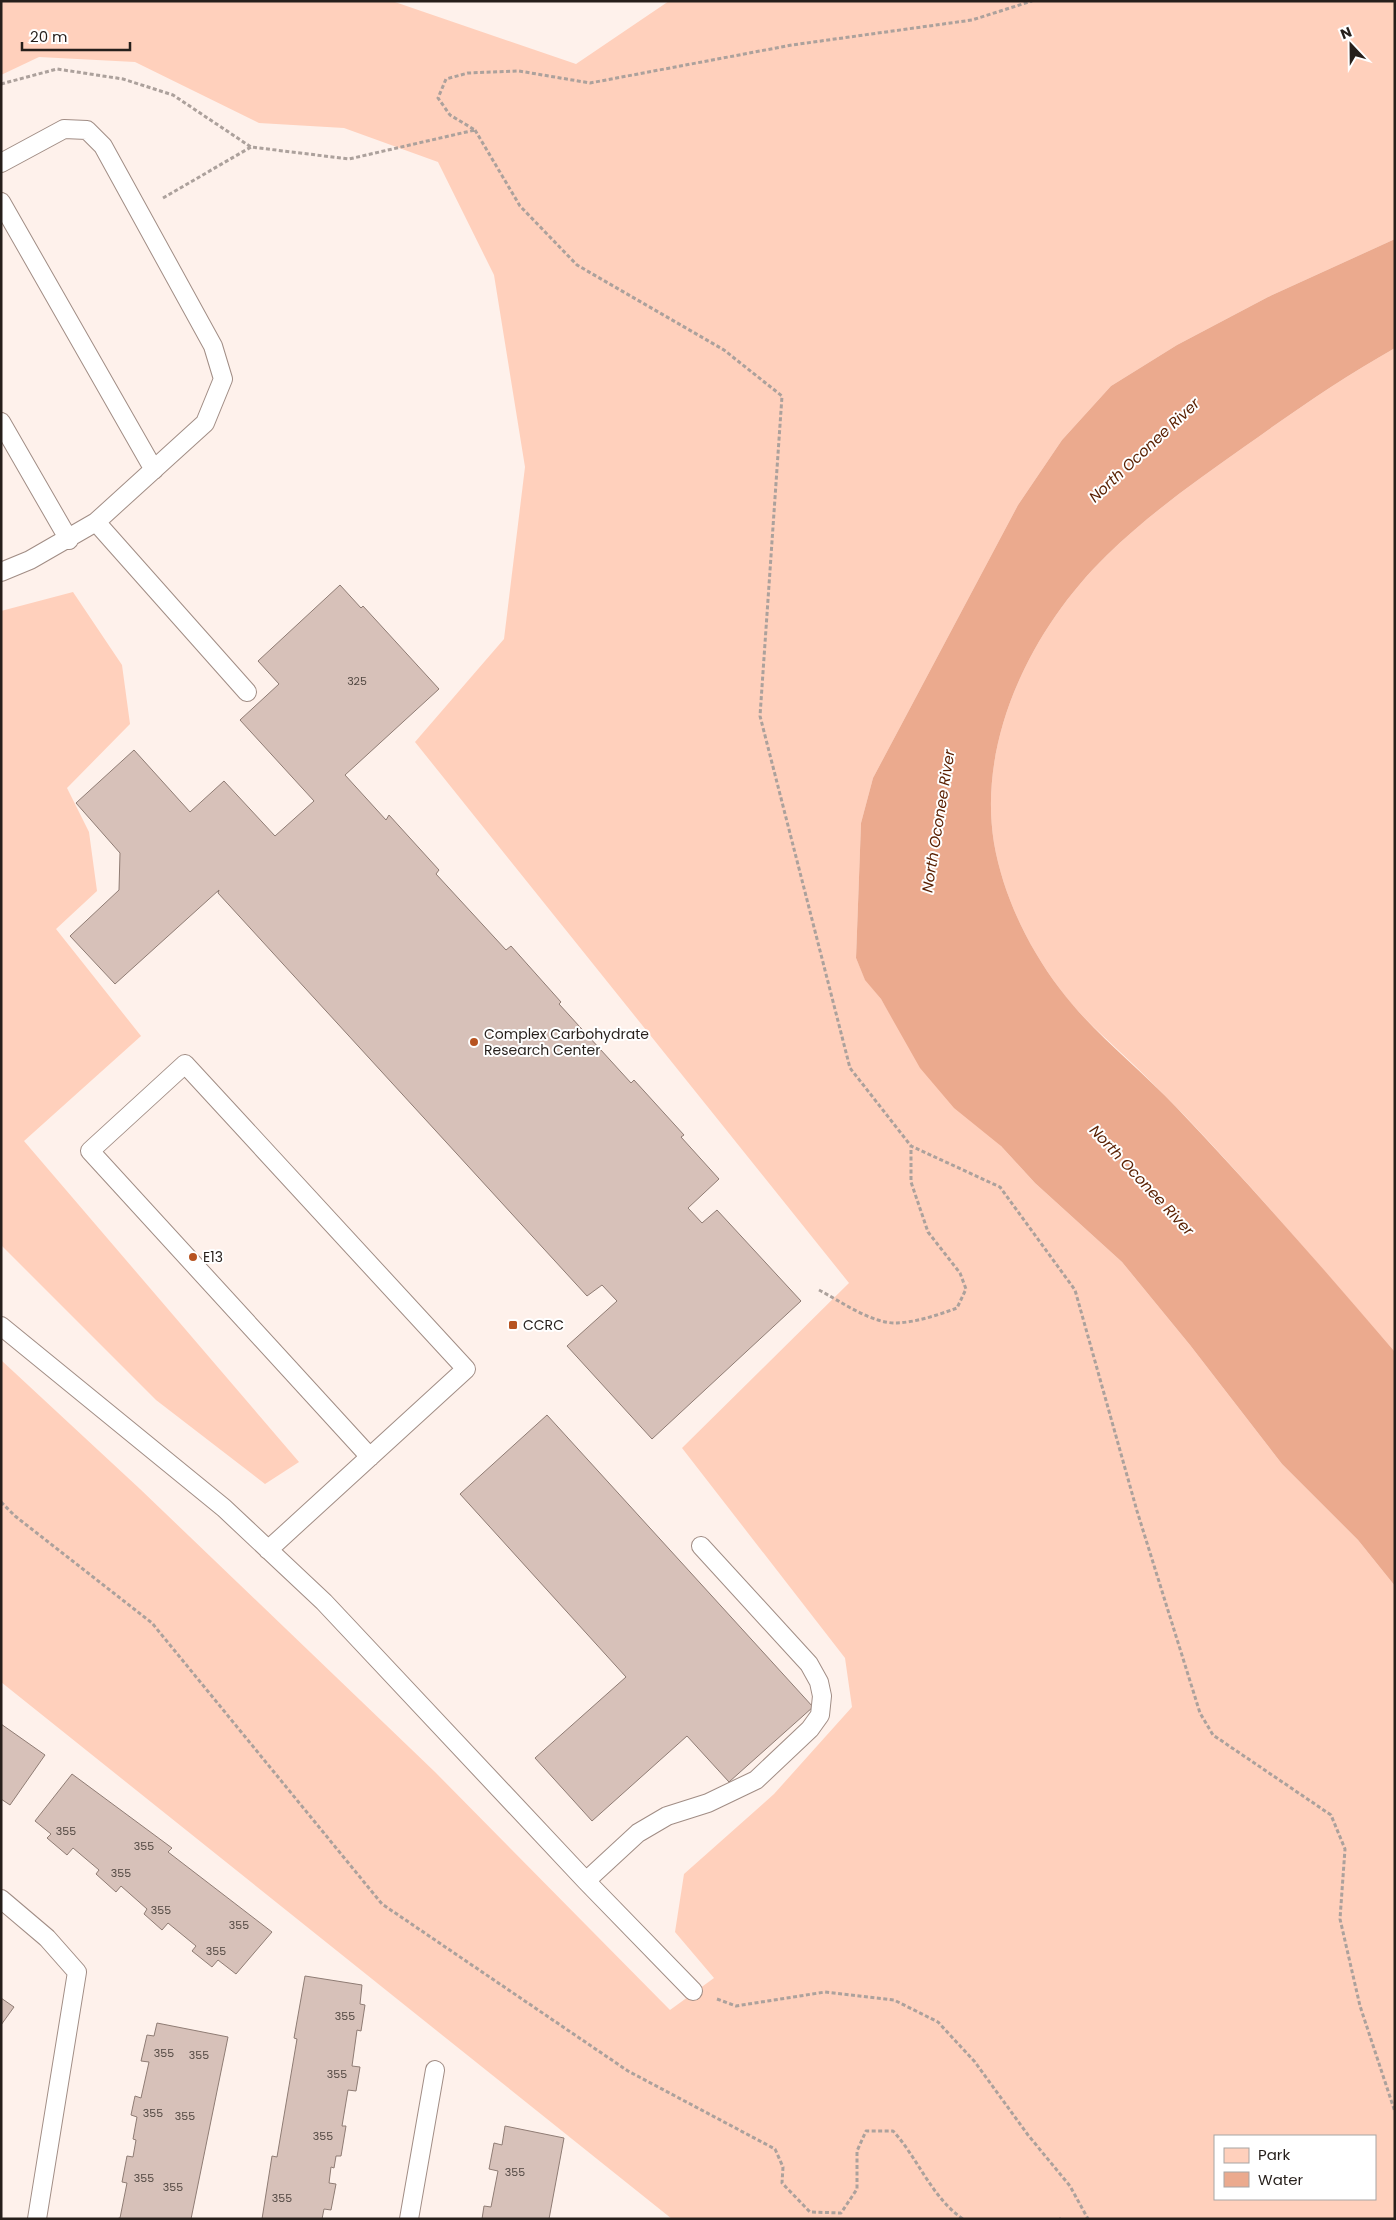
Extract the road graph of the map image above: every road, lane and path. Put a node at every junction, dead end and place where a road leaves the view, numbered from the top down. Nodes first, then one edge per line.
1 (1032, 1) edge
2 (1, 84) edge
3 (475, 130) junction
4 (251, 147) junction
5 (1, 163) edge
6 (1, 202) edge
7 (139, 212) junction
8 (1, 422) edge
9 (154, 470) junction
10 (96, 522) junction
11 (69, 540) junction
12 (1, 572) edge
13 (247, 692) dead end
14 (911, 1146) junction
15 (819, 1290) dead end
16 (1, 1326) edge
17 (370, 1457) junction
18 (1, 1502) edge
19 (700, 1546) dead end
20 (268, 1550) junction
21 (586, 1881) junction
22 (1, 1899) edge
23 (693, 1991) joint
24 (435, 2070) dead end
25 (1395, 2112) edge
26 (37, 2219) edge
27 (409, 2219) edge
28 (963, 2219) edge
29 (1088, 2219) edge

1 - 3 path
2 - 4 path
3 - 4 path
3 - 14 path
4 - 7 path
5 - 7 lane
6 - 9 lane
7 - 9 lane
8 - 11 lane
9 - 10 lane
10 - 11 lane
10 - 13 lane
11 - 12 lane
14 - 15 path
14 - 25 path
16 - 20 lane
17 - 17 lane
17 - 20 lane
18 - 28 path
19 - 21 lane
20 - 21 lane
21 - 23 lane
22 - 26 lane
23 - 29 path
24 - 27 lane

